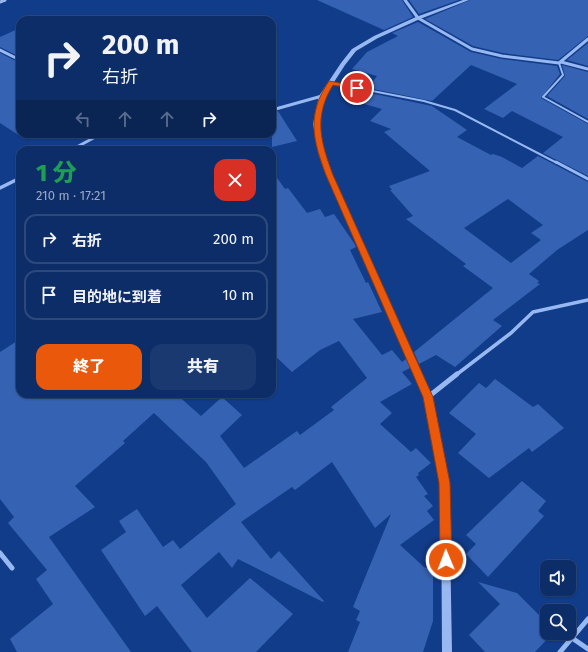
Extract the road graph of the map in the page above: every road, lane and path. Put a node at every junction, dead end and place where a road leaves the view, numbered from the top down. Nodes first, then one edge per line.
1 (5, 0) edge
2 (405, 0) edge
3 (467, 0) edge
4 (0, 2) edge
5 (418, 18) junction
6 (588, 39) edge
7 (0, 50) edge
8 (16, 58) edge
9 (560, 63) junction
10 (588, 69) edge
11 (331, 83) junction
12 (322, 96) junction
13 (276, 109) edge
14 (588, 122) edge
15 (94, 138) edge
16 (78, 146) edge
17 (588, 179) edge
18 (16, 180) edge
19 (0, 188) edge
20 (588, 300) edge
21 (428, 397) junction
22 (0, 552) edge
23 (12, 568) dead end
24 (588, 618) edge
25 (576, 633) edge
26 (570, 640) edge
27 (575, 640) edge
28 (588, 649) edge
29 (447, 652) edge
30 (560, 652) edge

1 - 4 street
2 - 5 street
3 - 5 street
5 - 9 street
5 - 11 street
6 - 9 street
7 - 8 street
9 - 10 street
9 - 14 lane
11 - 12 street
11 - 17 lane
12 - 13 street
12 - 21 street
15 - 16 street
18 - 19 street
20 - 21 street
21 - 29 street
22 - 23 street
24 - 25 street
26 - 30 street
27 - 28 street

